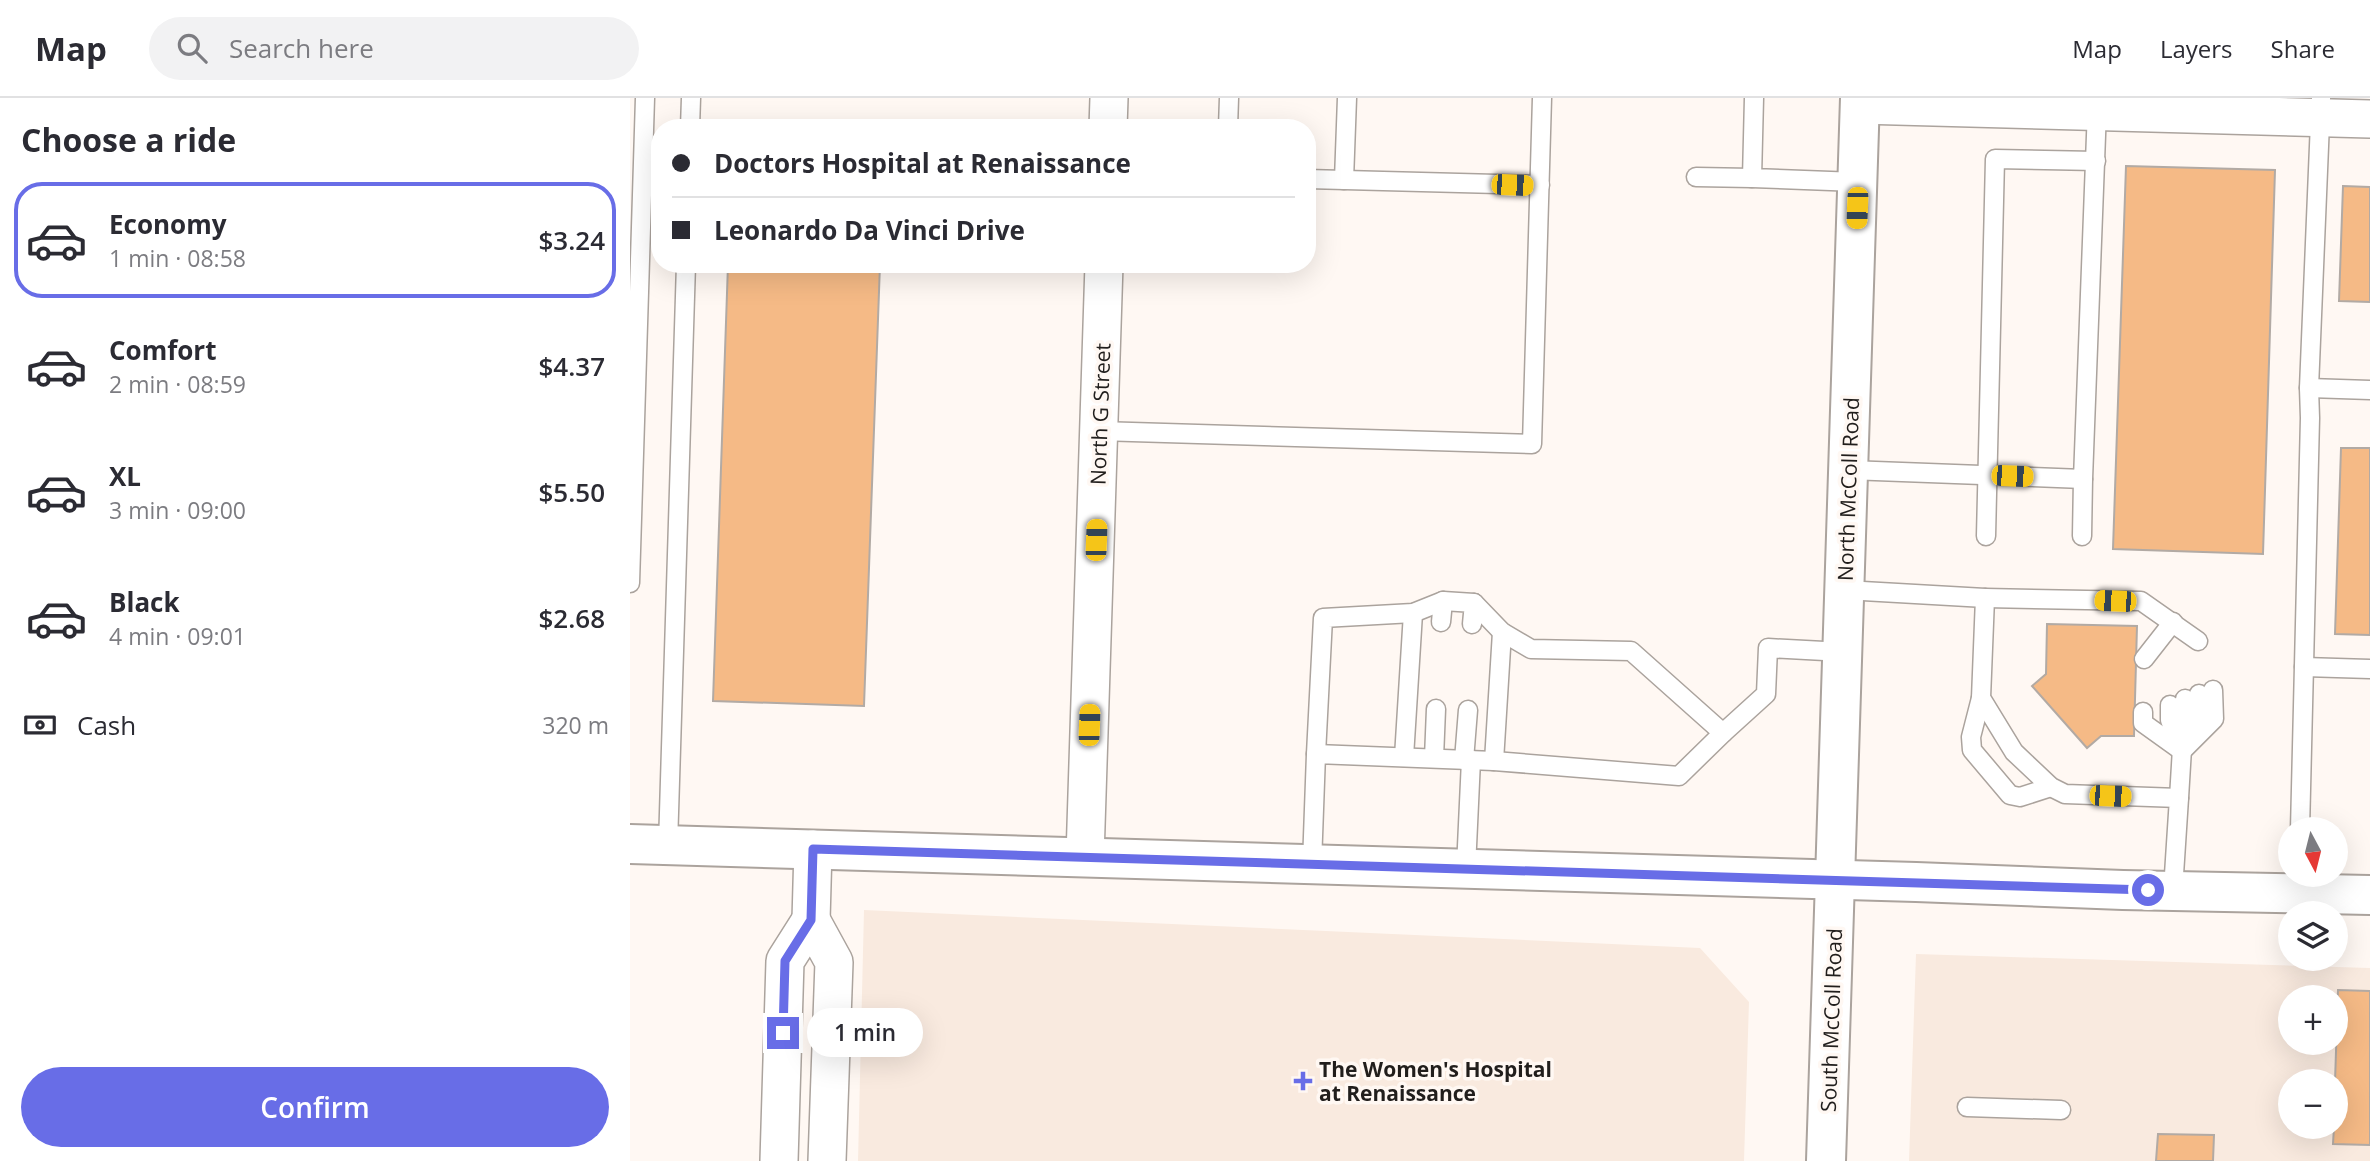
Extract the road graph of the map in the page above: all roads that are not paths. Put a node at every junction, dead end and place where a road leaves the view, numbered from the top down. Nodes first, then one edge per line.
1 (645, 98) edge
2 (691, 98) edge
3 (1109, 98) edge
4 (1228, 98) edge
5 (1347, 98) edge
6 (1542, 98) edge
7 (1754, 98) edge
8 (1860, 102) edge
9 (2097, 105) edge
10 (2321, 108) edge
11 (690, 119) edge
12 (1108, 119) edge
13 (1228, 119) edge
14 (2370, 120) edge
15 (2096, 161) junction
16 (1696, 177) dead end
17 (1752, 178) junction
18 (1316, 179) edge
19 (1344, 180) junction
20 (1857, 182) junction
21 (1540, 186) junction
22 (686, 273) edge
23 (1104, 273) edge
24 (2309, 388) junction
25 (2370, 390) edge
26 (1099, 431) junction
27 (1849, 470) junction
28 (1989, 475) junction
29 (2083, 479) junction
30 (1986, 536) dead end
31 (2082, 536) dead end
32 (630, 583) edge
33 (1845, 590) junction
34 (1985, 598) junction
35 (1443, 601) junction
36 (1474, 603) junction
37 (1413, 613) junction
38 (1441, 622) dead end
39 (2173, 622) junction
40 (1472, 624) dead end
41 (1502, 632) junction
42 (2176, 648) junction
43 (1843, 652) junction
44 (2304, 667) junction
45 (2370, 669) edge
46 (1981, 698) junction
47 (2177, 702) junction
48 (1436, 709) dead end
49 (1468, 710) dead end
50 (1723, 733) junction
51 (2182, 751) junction
52 (1317, 754) junction
53 (1404, 757) junction
54 (1434, 758) junction
55 (1467, 760) junction
56 (1494, 761) junction
57 (2051, 787) junction
58 (2179, 798) junction
59 (2301, 817) edge
60 (630, 844) edge
61 (668, 845) junction
62 (813, 849) junction
63 (1085, 857) junction
64 (1312, 864) junction
65 (1466, 868) junction
66 (1836, 879) junction
67 (2278, 885) edge
68 (2318, 887) edge
69 (2173, 890) junction
70 (2370, 895) edge
71 (811, 920) junction
72 (1967, 1107) dead end
73 (2061, 1110) dead end
74 (779, 1158) edge
75 (827, 1159) edge
76 (1826, 1161) edge

1 - 32 lane
2 - 11 lane
3 - 12 street
4 - 13 lane
5 - 19 lane
6 - 21 lane
7 - 17 lane
8 - 9 street
8 - 20 main road, North McColl Road
9 - 10 street
9 - 15 lane
10 - 14 street
10 - 24 lane
15 - 28 lane
15 - 29 lane
16 - 17 lane
17 - 20 lane
18 - 19 lane
19 - 21 lane
20 - 27 main road, North McColl Road
21 - 26 lane
22 - 61 lane
23 - 26 street, North G Street
24 - 25 lane
24 - 44 lane
26 - 63 street, North G Street
27 - 28 lane
27 - 33 main road, North McColl Road
28 - 29 lane
28 - 30 lane
29 - 31 lane
33 - 34 lane
33 - 43 main road, North McColl Road
34 - 39 lane
34 - 46 lane
35 - 36 lane
35 - 37 lane
35 - 38 lane
36 - 40 lane
36 - 41 lane
37 - 52 lane
37 - 53 lane
39 - 42 lane
39 - 42 lane
39 - 42 lane
41 - 50 lane
41 - 56 lane
43 - 50 lane
43 - 66 main road, North McColl Road
44 - 45 lane
44 - 59 lane
46 - 57 lane
46 - 57 lane
47 - 51 lane
47 - 51 lane
47 - 51 lane
48 - 54 lane
49 - 55 lane
50 - 56 lane
51 - 58 lane
52 - 53 lane
52 - 64 lane
53 - 54 lane
54 - 55 lane
55 - 56 lane
55 - 65 lane
57 - 58 lane
58 - 69 lane
60 - 61 main road
61 - 62 main road
62 - 63 main road
62 - 71 street
63 - 64 main road
64 - 65 main road
65 - 66 main road
66 - 69 main road
66 - 76 main road, South McColl Road
67 - 69 main road
68 - 70 main road
71 - 74 street
71 - 75 street
72 - 73 lane
74 - 75 street

